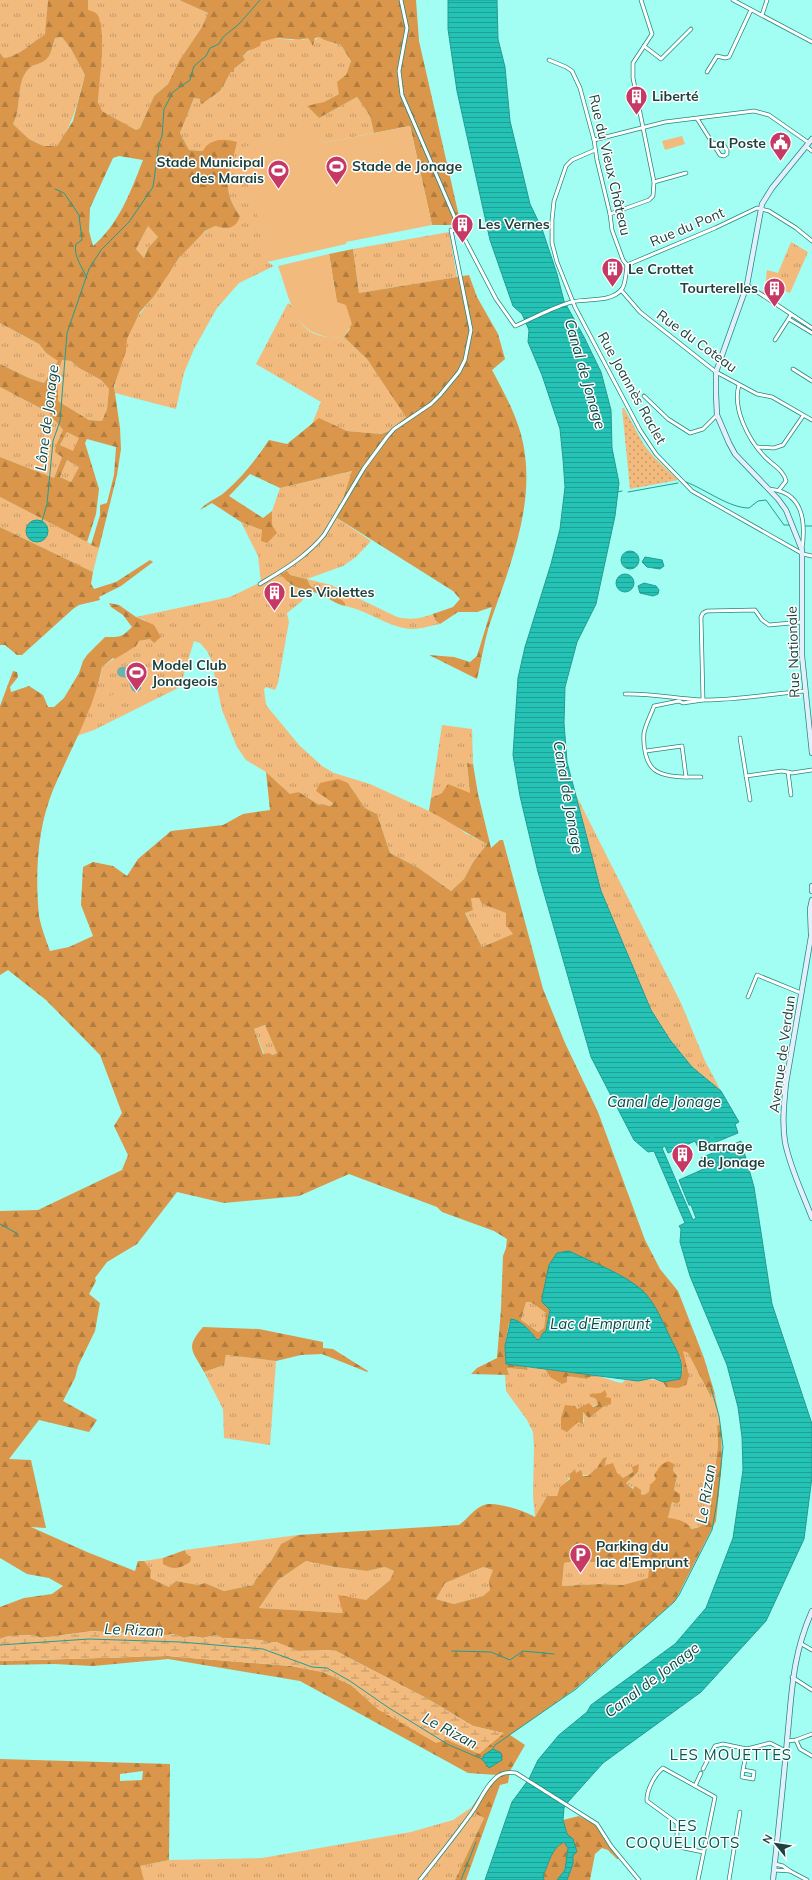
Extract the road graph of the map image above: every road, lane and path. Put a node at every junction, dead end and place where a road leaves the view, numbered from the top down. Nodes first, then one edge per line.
1 (401, 0) edge
2 (641, 0) edge
3 (733, 0) edge
4 (767, 0) edge
5 (751, 10) junction
6 (762, 15) junction
7 (691, 29) dead end
8 (812, 42) edge
9 (644, 46) junction
10 (548, 60) dead end
11 (707, 72) dead end
12 (697, 119) junction
13 (643, 127) junction
14 (594, 140) junction
15 (712, 143) junction
16 (809, 143) edge
17 (596, 150) junction
18 (812, 151) edge
19 (686, 173) dead end
20 (654, 182) junction
21 (760, 209) junction
22 (610, 214) junction
23 (460, 232) junction
24 (812, 241) edge
25 (627, 265) junction
26 (747, 285) junction
27 (621, 290) junction
28 (572, 302) junction
29 (791, 315) junction
30 (789, 319) junction
31 (812, 328) edge
32 (812, 333) edge
33 (775, 340) dead end
34 (792, 369) dead end
35 (716, 372) junction
36 (812, 381) edge
37 (739, 385) junction
38 (644, 396) dead end
39 (717, 415) junction
40 (804, 416) junction
41 (812, 420) edge
42 (757, 447) junction
43 (768, 489) junction
44 (779, 490) junction
45 (802, 552) junction
46 (812, 556) edge
47 (260, 584) dead end
48 (802, 622) junction
49 (804, 691) junction
50 (625, 694) dead end
51 (703, 700) junction
52 (810, 728) edge
53 (740, 738) dead end
54 (646, 750) junction
55 (812, 753) edge
56 (812, 770) edge
57 (788, 772) junction
58 (746, 776) junction
59 (686, 777) junction
60 (701, 777) dead end
61 (791, 795) dead end
62 (750, 800) dead end
63 (812, 886) edge
64 (812, 891) edge
65 (812, 900) edge
66 (811, 933) edge
67 (801, 992) junction
68 (748, 997) dead end
69 (812, 1218) edge
70 (812, 1610) edge
71 (800, 1643) junction
72 (812, 1650) edge
73 (792, 1677) junction
74 (812, 1690) edge
75 (812, 1734) edge
76 (787, 1740) junction
77 (796, 1740) junction
78 (747, 1749) junction
79 (786, 1752) junction
80 (812, 1756) edge
81 (743, 1770) dead end
82 (695, 1786) junction
83 (740, 1812) dead end
84 (704, 1852) junction
85 (775, 1864) junction
86 (774, 1870) junction
87 (790, 1871) junction
88 (420, 1880) edge
89 (639, 1880) edge
90 (698, 1880) edge
91 (729, 1880) edge
92 (773, 1880) edge
93 (807, 1880) edge

1 - 23 street
2 - 9 street
3 - 5 street
4 - 6 street
5 - 6 street
5 - 11 street
6 - 8 street
7 - 9 street
9 - 13 street
10 - 14 street, Rue du Vieux Château
12 - 13 street
12 - 15 street
12 - 16 street
13 - 14 street
13 - 20 street
14 - 17 street, Rue du Vieux Château
15 - 15 street
16 - 18 street
16 - 21 main road, Rue Nationale
17 - 22 street, Rue du Vieux Château
17 - 28 street, Rue Joannès Raclet
19 - 20 street
20 - 22 street
21 - 24 street
21 - 25 street, Rue du Pont
21 - 26 main road, Rue Nationale
22 - 25 street, Rue du Vieux Château
23 - 28 street
23 - 47 street
25 - 27 street
26 - 29 street
26 - 35 main road, Rue Nationale
27 - 28 street
27 - 35 street, Rue du Coteau
28 - 45 street, Rue Joannès Raclet
29 - 30 street
29 - 31 street
30 - 32 street
30 - 33 street
34 - 36 street
35 - 37 street, Rue du Coteau
35 - 39 main road, Rue Nationale
37 - 40 street, Rue du Coteau
37 - 42 street
38 - 39 street
39 - 43 main road, Rue Nationale
40 - 41 street, Rue du Coteau
40 - 42 street
42 - 44 street
43 - 44 street
43 - 45 main road, Rue Nationale
44 - 45 street, Rue Nationale
45 - 46 street, Rue Joannès Raclet
45 - 48 main road, Rue Nationale
48 - 49 main road, Rue Nationale
48 - 51 street
49 - 51 street
49 - 52 main road, Rue Nationale
50 - 51 street
51 - 54 street
52 - 55 main road, Rue Nationale
53 - 58 street
54 - 59 street
54 - 59 street
56 - 57 street
57 - 58 street
57 - 61 street
58 - 62 street
59 - 60 street
63 - 64 main road
65 - 66 main road, Avenue de Verdun
66 - 67 main road, Avenue de Verdun
67 - 68 street
67 - 69 main road, Avenue de Verdun
70 - 71 main road
71 - 72 street
71 - 73 main road
73 - 74 street
73 - 76 main road
75 - 77 street
76 - 77 street
76 - 79 main road
77 - 80 street
78 - 79 street
78 - 81 street
78 - 82 street
79 - 85 main road
82 - 84 street
82 - 84 street
83 - 91 street
84 - 90 street
85 - 86 main road
85 - 87 street
86 - 87 street
86 - 92 main road
87 - 93 street
88 - 89 street

